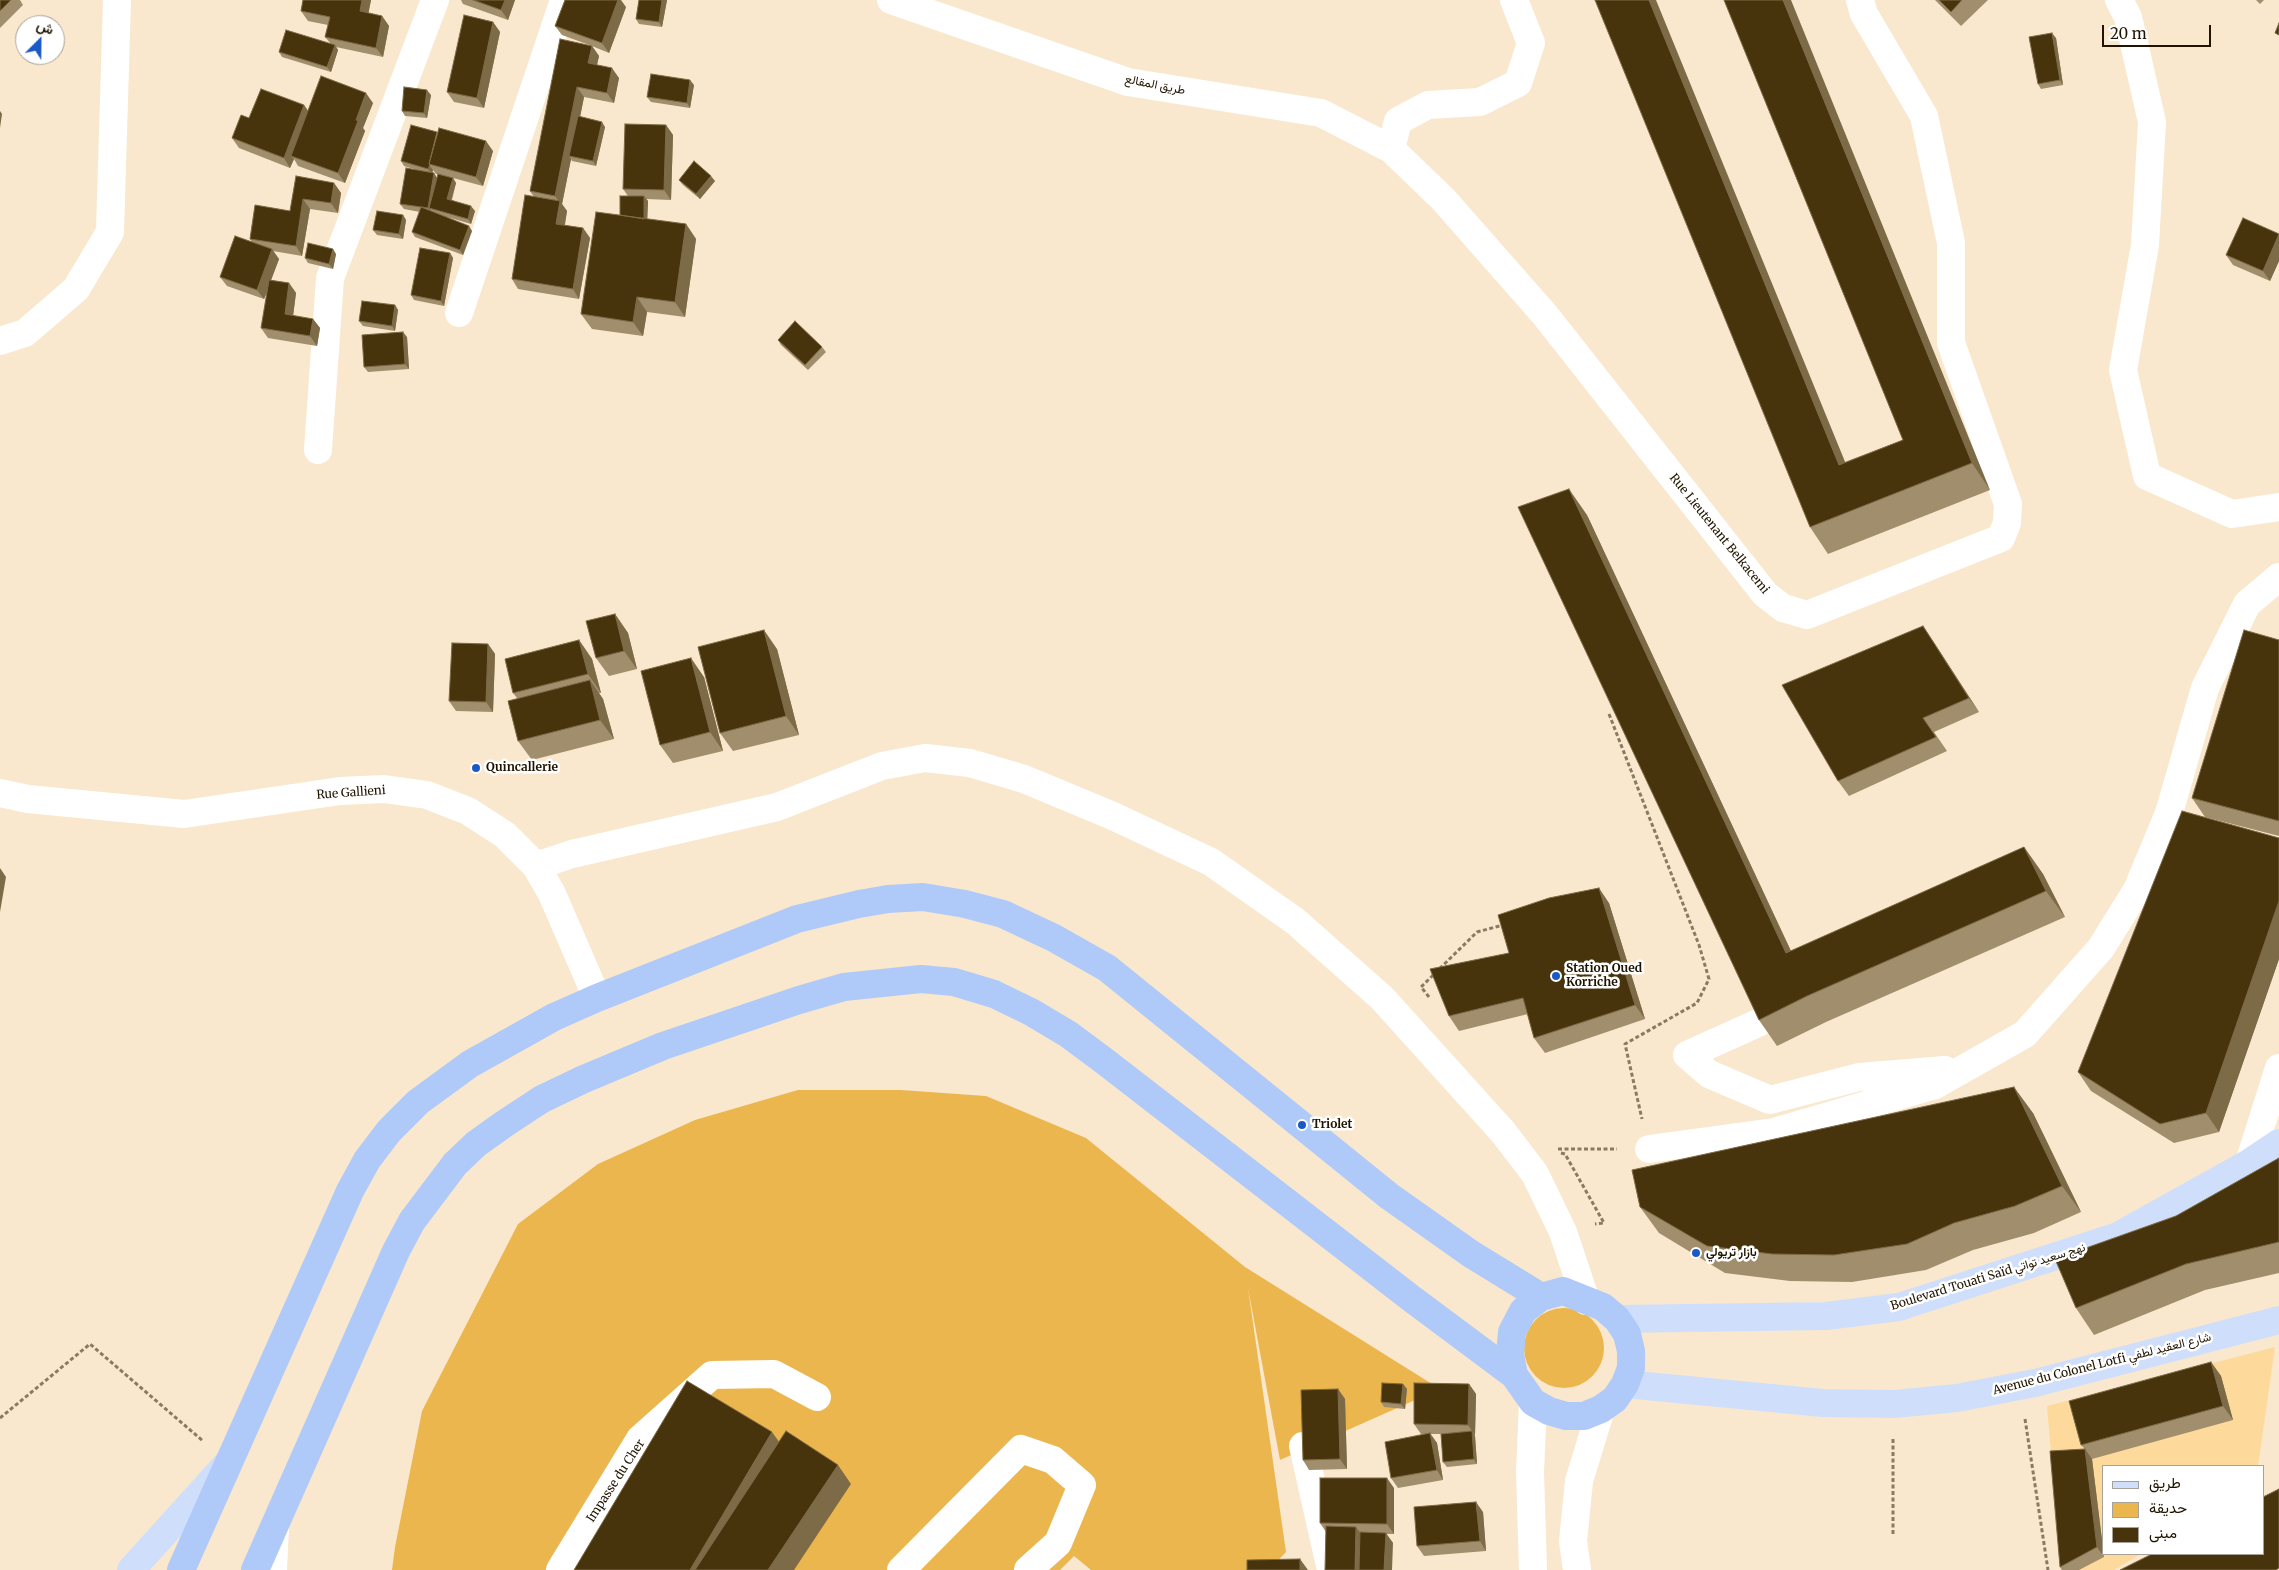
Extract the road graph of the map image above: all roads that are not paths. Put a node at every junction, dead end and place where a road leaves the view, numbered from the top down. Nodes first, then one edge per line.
1 (117, 0) edge
2 (435, 0) edge
3 (564, 0) edge
4 (891, 0) edge
5 (1514, 0) edge
6 (1860, 0) edge
7 (2119, 0) edge
8 (1391, 150) junction
9 (459, 313) dead end
10 (0, 341) edge
11 (318, 450) dead end
12 (2279, 507) edge
13 (2279, 577) edge
14 (0, 793) edge
15 (536, 866) junction
16 (597, 998) junction
17 (1758, 1024) edge
18 (2279, 1068) edge
19 (1964, 1069) junction
20 (2279, 1143) edge
21 (1649, 1149) road end
22 (2249, 1164) junction
23 (1541, 1297) junction
24 (1586, 1301) junction
25 (1617, 1320) junction
26 (2279, 1320) edge
27 (1514, 1374) junction
28 (1625, 1384) junction
29 (817, 1397) dead end
30 (1533, 1402) junction
31 (1602, 1409) junction
32 (1303, 1446) edge
33 (229, 1462) junction
34 (275, 1523) junction
35 (1533, 1568) edge
36 (131, 1570) edge
37 (181, 1570) edge
38 (255, 1570) edge
39 (273, 1570) edge
40 (560, 1570) edge
41 (900, 1570) edge
42 (1028, 1570) edge
43 (1332, 1570) edge
44 (1576, 1570) edge

1 - 10 street
2 - 11 street
3 - 9 street
4 - 8 street, طريق المقالع
5 - 8 street
6 - 8 street, Rue Lieutenant Belkacemi
7 - 12 street
13 - 19 street
14 - 15 street, Rue Gallieni
15 - 16 street, Rue Gallieni
15 - 24 street
16 - 23 highway
16 - 33 highway
17 - 19 street
18 - 22 street
19 - 21 street
20 - 22 main road, Boulevard Touati Saïd نهج سعيد تواتي
22 - 25 main road, Boulevard Touati Saïd نهج سعيد تواتي
23 - 24 highway
23 - 27 highway
24 - 25 highway
25 - 28 highway
26 - 28 main road, Avenue du Colonel Lotfi شارع العقيد لطفي
27 - 30 highway
27 - 34 highway
28 - 31 highway
29 - 40 street, Impasse du Cher
30 - 31 highway
30 - 35 street
31 - 44 street
32 - 43 street
33 - 36 main road
33 - 37 highway
34 - 38 highway
34 - 39 street
41 - 42 street

